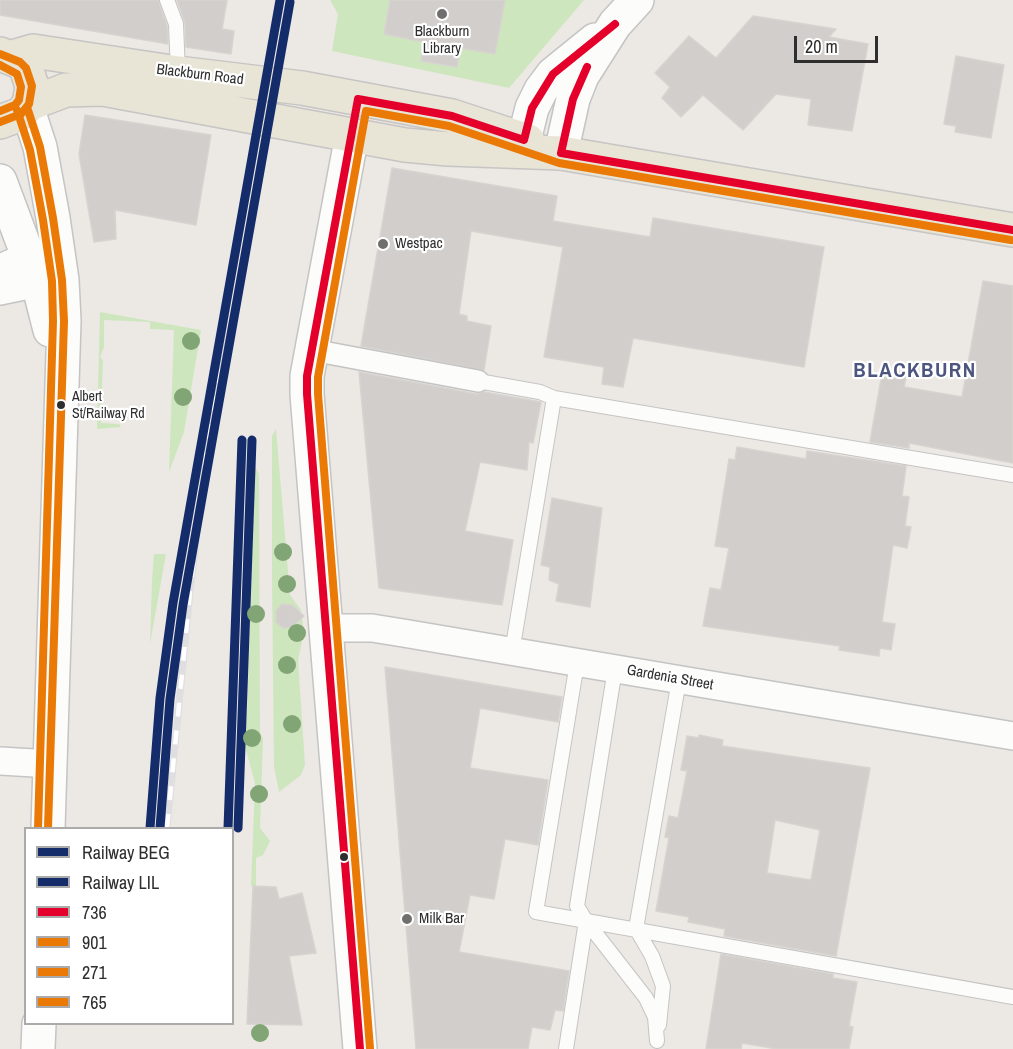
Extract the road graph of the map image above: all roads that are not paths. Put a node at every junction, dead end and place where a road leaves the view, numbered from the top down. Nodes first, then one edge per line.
1 (167, 0) edge
2 (637, 0) edge
3 (5, 54) edge
4 (178, 73) junction
5 (358, 99) junction
6 (18, 111) edge
7 (352, 135) junction
8 (539, 148) junction
9 (0, 181) edge
10 (1013, 230) edge
11 (31, 267) edge
12 (0, 291) edge
13 (312, 350) junction
14 (478, 381) joint
15 (554, 398) junction
16 (1013, 475) edge
17 (326, 628) junction
18 (512, 652) junction
19 (577, 663) junction
20 (615, 669) junction
21 (679, 680) junction
22 (1013, 736) edge
23 (0, 761) edge
24 (51, 764) junction
25 (48, 827) edge
26 (585, 921) junction
27 (638, 932) junction
28 (1013, 997) edge
29 (39, 1025) edge
30 (656, 1045) edge
31 (38, 1049) edge
32 (360, 1049) edge
33 (566, 1049) edge

1 - 4 lane
2 - 8 street
3 - 4 main road, Blackburn Road
3 - 6 main road
4 - 5 main road, Blackburn Road
5 - 7 main road
5 - 8 main road, Blackburn Road
6 - 7 main road, Blackburn Road
6 - 11 street
7 - 8 main road, Blackburn Road
7 - 13 street
8 - 10 main road, Blackburn Road
9 - 11 street
11 - 12 street
11 - 24 street
13 - 14 street
13 - 17 street
14 - 15 lane
15 - 16 lane
15 - 18 lane
17 - 18 street, Gardenia Street
17 - 32 street
18 - 19 street, Gardenia Street
19 - 20 street, Gardenia Street
19 - 26 lane
20 - 21 street, Gardenia Street
20 - 26 lane
21 - 22 street, Gardenia Street
21 - 27 lane
23 - 24 street
24 - 25 street
26 - 27 lane
26 - 30 lane
26 - 33 lane
27 - 28 lane
27 - 30 lane
29 - 31 street

